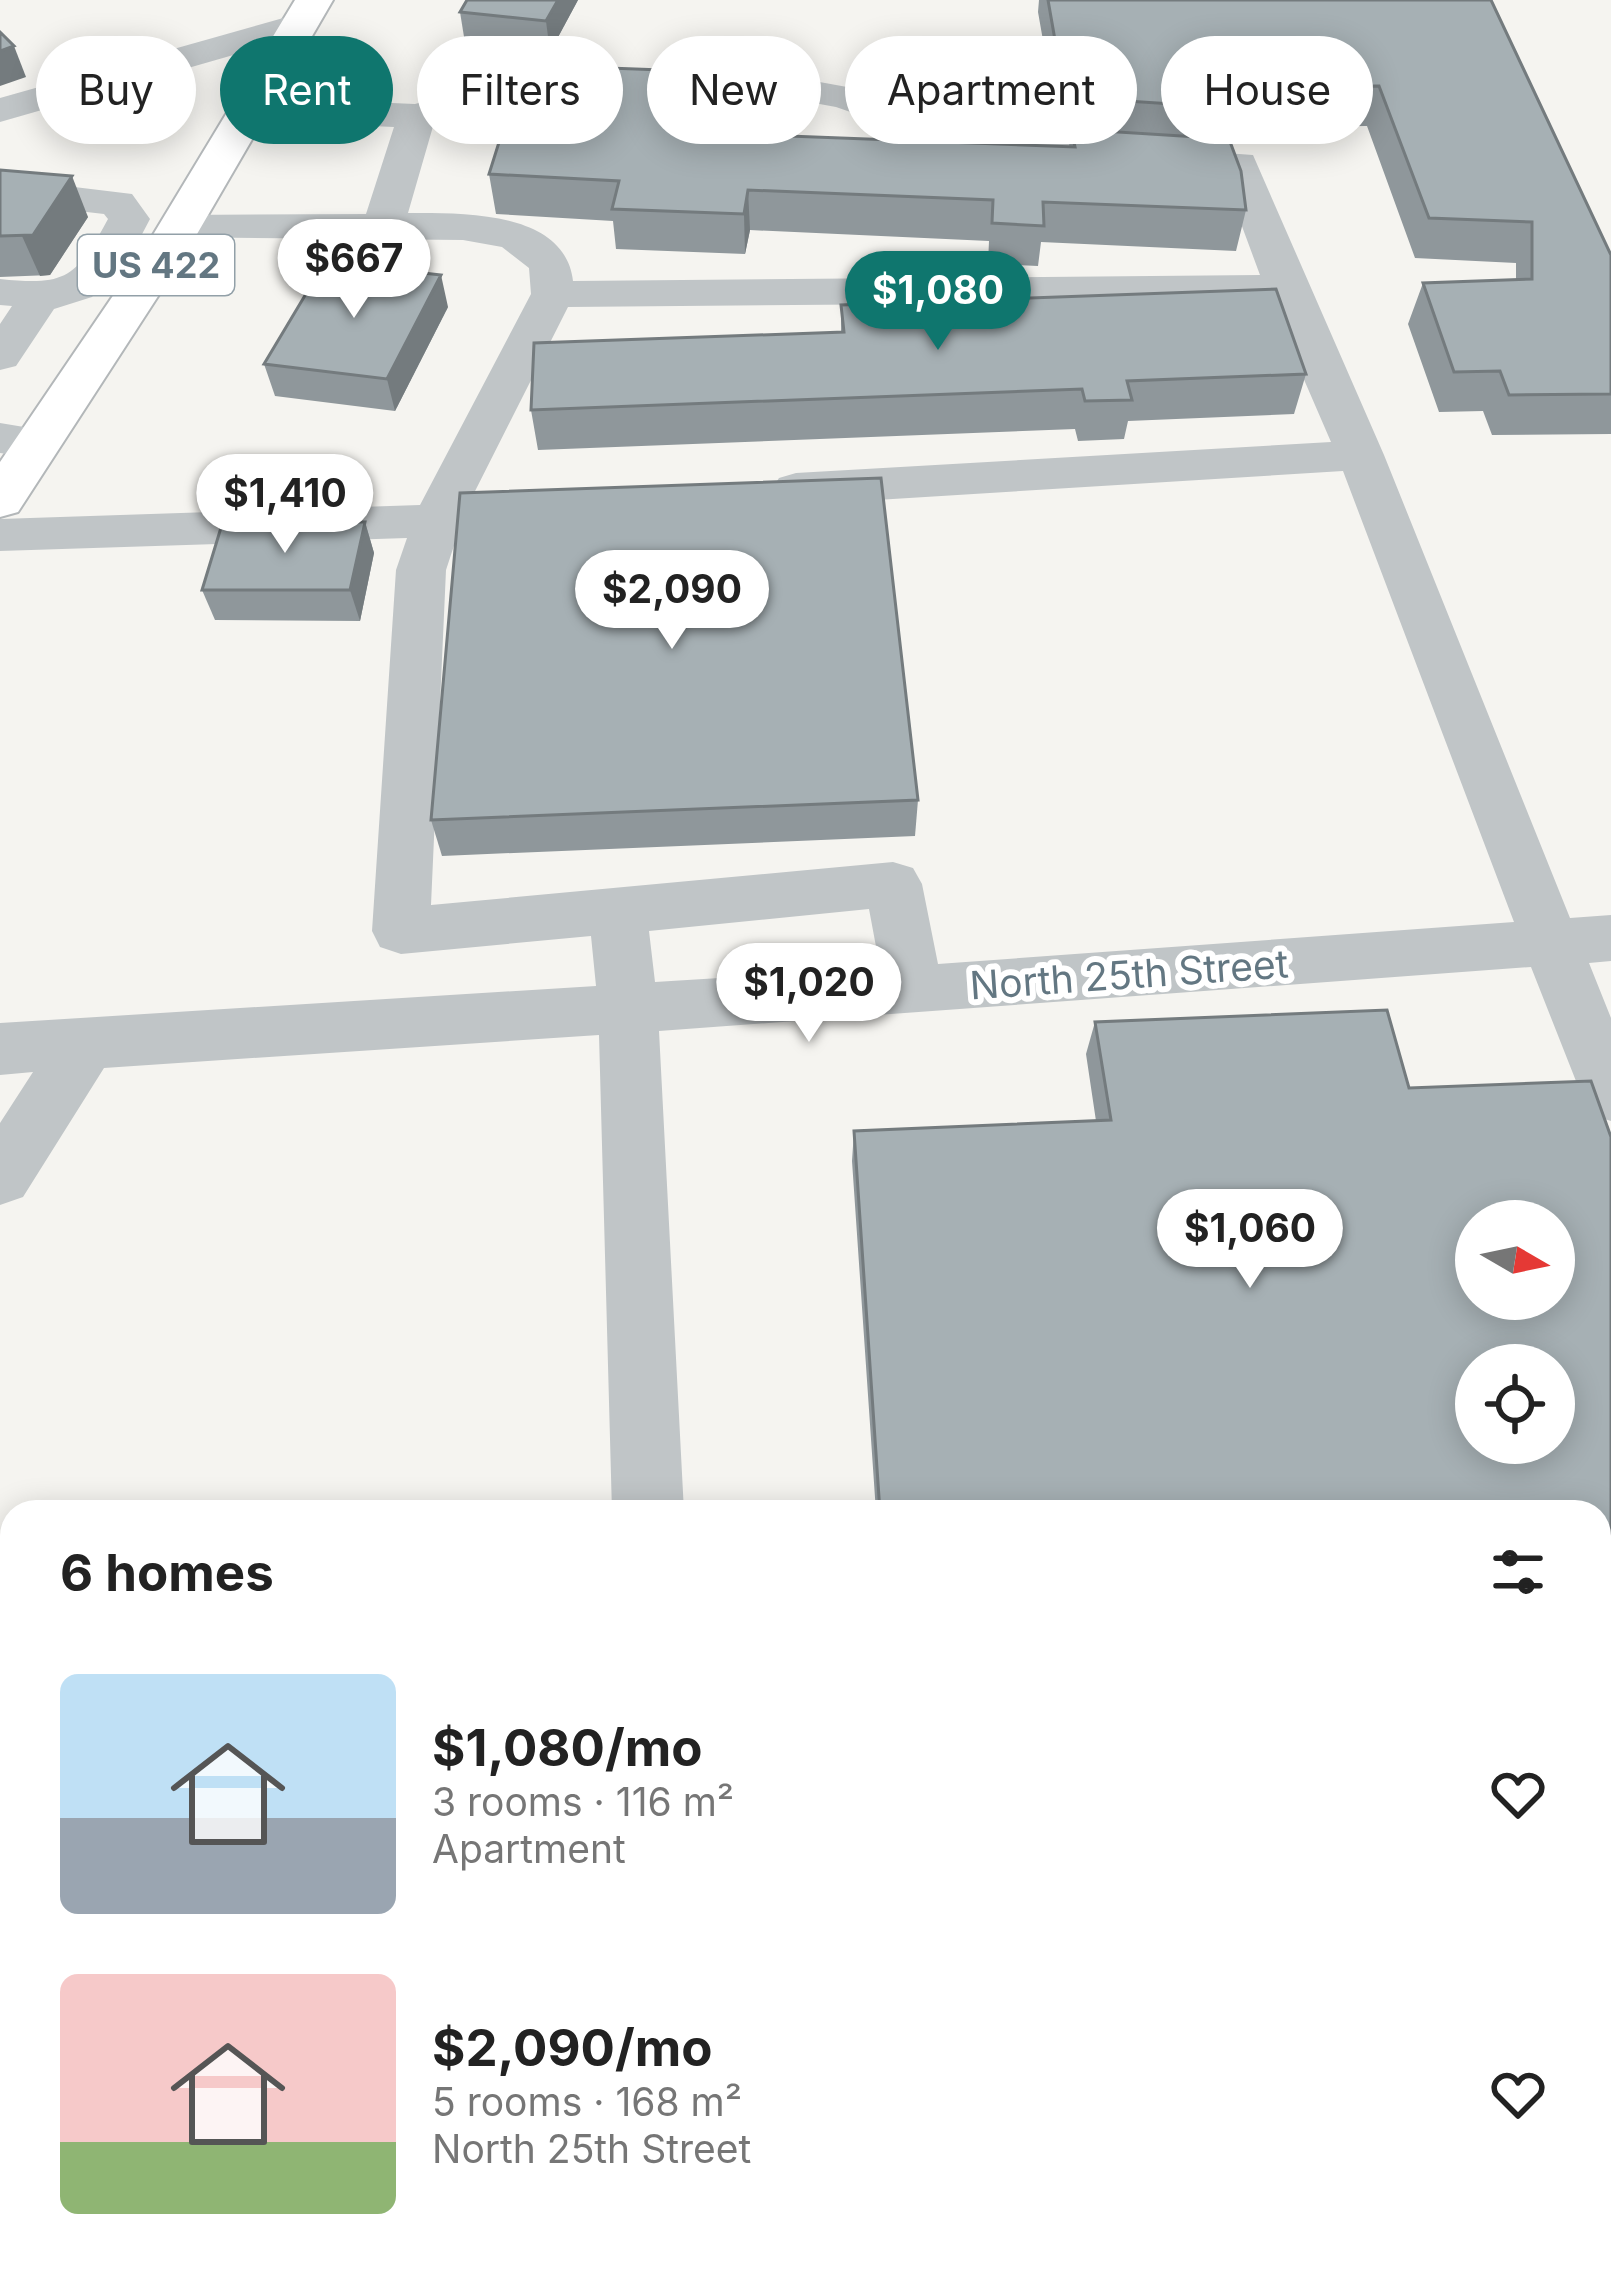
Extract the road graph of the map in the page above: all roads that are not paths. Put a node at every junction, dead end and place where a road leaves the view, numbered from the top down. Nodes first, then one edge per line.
1 (307, 12) edge
2 (623, 87) edge
3 (393, 115) edge
4 (417, 116) joint
5 (231, 144) edge
6 (8, 150) edge
7 (383, 226) junction
8 (171, 241) junction
9 (113, 249) junction
10 (1286, 288) junction
11 (20, 294) edge
12 (553, 294) junction
13 (0, 356) edge
14 (19, 441) edge
15 (1360, 455) junction
16 (748, 491) edge
17 (0, 500) edge
18 (457, 512) junction
19 (0, 535) edge
20 (618, 911) junction
21 (1611, 938) edge
22 (1549, 942) junction
23 (914, 990) junction
24 (628, 1010) junction
25 (85, 1045) junction
26 (0, 1049) edge
27 (1611, 1095) edge
28 (0, 1177) edge
29 (648, 1500) edge

1 - 6 street
2 - 10 street
3 - 4 street
4 - 7 street
5 - 8 highway, US 422
6 - 9 street
7 - 8 street
7 - 12 street
8 - 9 street
8 - 14 highway, US 422
9 - 11 street
10 - 12 street
10 - 15 street
11 - 13 street
12 - 18 street
14 - 17 highway, US 422
15 - 16 street
15 - 22 street
18 - 19 street
18 - 20 street
20 - 23 street
20 - 24 street
21 - 22 street, North 25th Street
22 - 23 street, North 25th Street
22 - 27 street
23 - 24 street, North 25th Street
24 - 25 street, North 25th Street
24 - 29 street
25 - 26 street, North 25th Street
25 - 28 street

